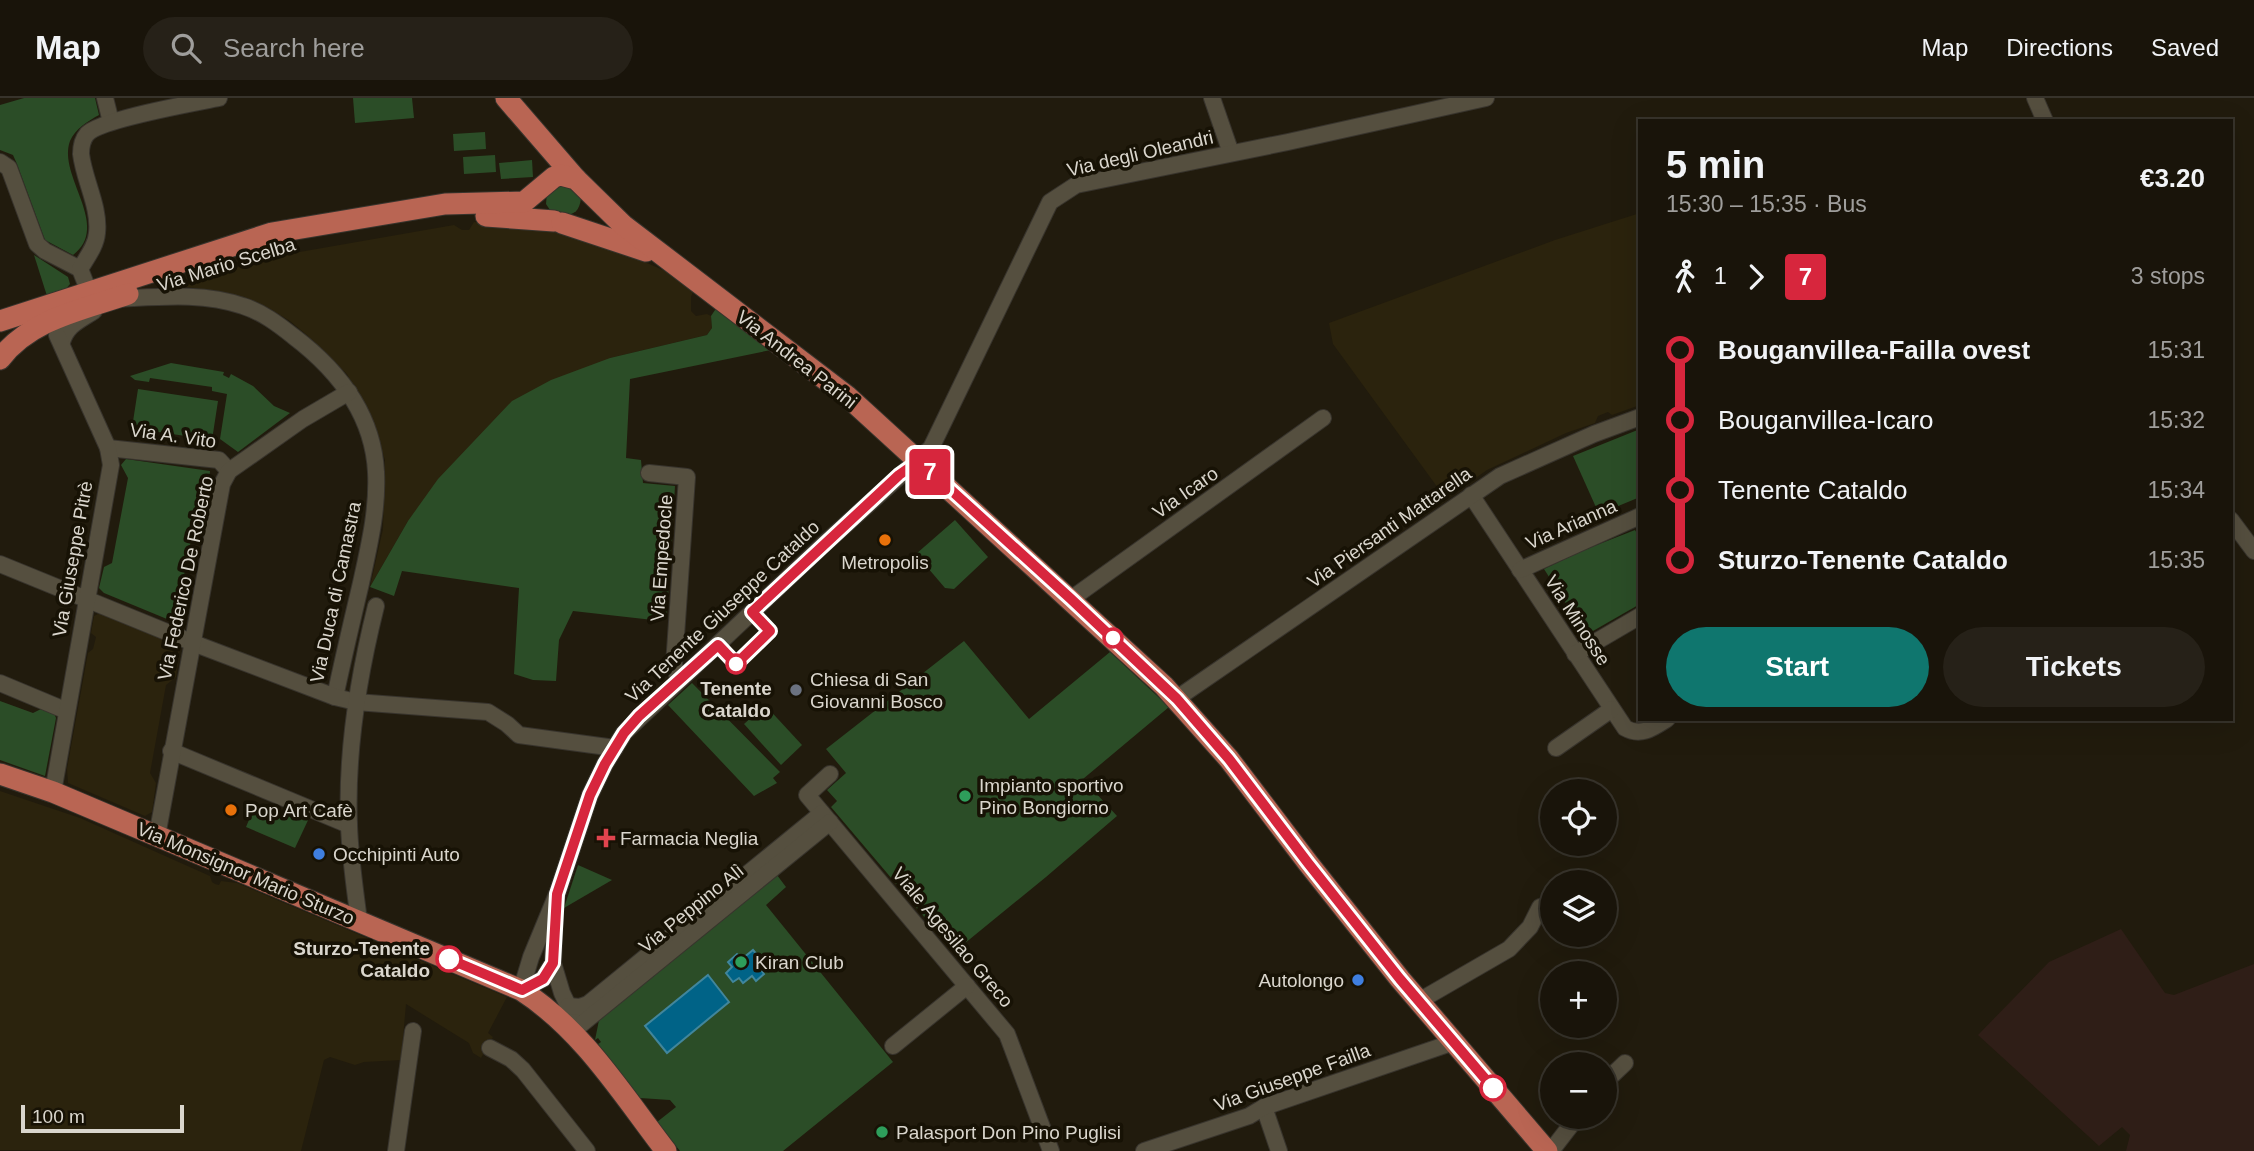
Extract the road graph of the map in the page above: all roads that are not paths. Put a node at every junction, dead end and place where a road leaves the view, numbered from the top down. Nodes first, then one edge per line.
1 (105, 98) edge
2 (219, 98) edge
3 (494, 98) edge
4 (506, 98) edge
5 (1212, 98) edge
6 (1486, 98) edge
7 (2035, 98) edge
8 (2044, 119) edge
9 (111, 122) junction
10 (1231, 153) junction
11 (0, 162) edge
12 (579, 181) junction
13 (545, 184) junction
14 (558, 222) junction
15 (670, 262) junction
16 (80, 269) junction
17 (89, 292) junction
18 (114, 299) junction
19 (0, 321) edge
20 (32, 328) junction
21 (62, 342) junction
22 (0, 348) edge
23 (0, 357) edge
24 (349, 392) junction
25 (1323, 418) dead end
26 (1638, 418) edge
27 (108, 448) junction
28 (919, 461) junction
29 (229, 471) junction
30 (649, 472) dead end
31 (1471, 495) junction
32 (1638, 517) edge
33 (2233, 523) edge
34 (2254, 551) edge
35 (0, 564) edge
36 (1520, 569) junction
37 (86, 598) junction
38 (1071, 599) junction
39 (376, 606) dead end
40 (1638, 617) edge
41 (192, 642) junction
42 (1575, 654) junction
43 (679, 680) junction
44 (0, 683) edge
45 (335, 697) junction
46 (1177, 699) junction
47 (356, 702) junction
48 (1612, 709) junction
49 (67, 711) junction
50 (1664, 721) edge
51 (615, 748) junction
52 (1556, 748) dead end
53 (172, 751) junction
54 (0, 774) edge
55 (830, 774) dead end
56 (53, 792) junction
57 (826, 818) junction
58 (349, 825) junction
59 (157, 836) junction
60 (557, 894) junction
61 (1540, 907) dead end
62 (359, 921) junction
63 (531, 957) junction
64 (553, 963) junction
65 (490, 977) junction
66 (967, 986) junction
67 (522, 990) junction
68 (1419, 1001) junction
69 (568, 1006) junction
70 (576, 1029) junction
71 (413, 1031) dead end
72 (1454, 1042) junction
73 (893, 1046) dead end
74 (490, 1048) dead end
75 (1625, 1063) dead end
76 (1617, 1071) edge
77 (1264, 1107) junction
78 (1567, 1129) edge
79 (1177, 1146) edge
80 (396, 1151) edge
81 (587, 1151) edge
82 (666, 1151) edge
83 (1051, 1151) edge
84 (1144, 1151) edge
85 (1279, 1151) edge
86 (1549, 1151) edge

1 - 9 street
2 - 9 street
3 - 13 main road
4 - 12 main road
5 - 10 street
6 - 10 street, Via degli Oleandri
7 - 8 street
9 - 16 street
10 - 28 street, Via degli Oleandri
11 - 16 street
12 - 13 main road
12 - 14 main road
12 - 15 main road
13 - 14 main road
13 - 17 main road, Via Mario Scelba
14 - 15 main road, Via Mario Scelba
14 - 18 main road, Via Mario Scelba
15 - 28 main road, Via Andrea Parini
16 - 17 street
17 - 19 main road, Via Mario Scelba
18 - 20 main road, Via Mario Scelba
18 - 21 street
18 - 24 street, Via Duca di Camastra
20 - 21 street
20 - 23 main road, Via Mario Scelba
21 - 27 street, Via Giuseppe Pitrè
22 - 23 main road
24 - 29 street, Via Federico De Roberto
24 - 45 street, Via Duca di Camastra
25 - 38 street, Via Icaro
26 - 31 street, Via Piersanti Mattarella
27 - 29 street, Via A. Vito
27 - 37 street, Via Giuseppe Pitrè
28 - 38 main road, Via Andrea Parini
28 - 43 street, Via Tenente Giuseppe Cataldo
29 - 41 street, Via Federico De Roberto
30 - 43 street, Via Empedocle
31 - 36 street, Via Minosse
31 - 46 street, Via Piersanti Mattarella
32 - 36 street, Via Arianna
33 - 34 street
35 - 37 street
36 - 42 street, Via Minosse
37 - 41 street
37 - 49 street, Via Giuseppe Pitrè
38 - 46 main road, Via Andrea Parini
39 - 47 street
40 - 42 street
41 - 45 street
41 - 53 street, Via Federico De Roberto
42 - 48 street, Via Minosse
43 - 51 street, Via Tenente Giuseppe Cataldo
44 - 49 street
45 - 47 street
46 - 68 main road, Via Andrea Parini
47 - 51 street
47 - 58 street
48 - 50 street, Via Minosse
48 - 52 street
49 - 56 street, Via Giuseppe Pitrè
51 - 60 street, Via Tenente Giuseppe Cataldo
53 - 58 street
53 - 59 street, Via Federico De Roberto
54 - 56 main road, Via Monsignor Mario Sturzo
55 - 57 street, Viale Agesilao Greco
56 - 59 main road, Via Monsignor Mario Sturzo
57 - 66 street, Viale Agesilao Greco
57 - 69 street, Via Peppino Alì
57 - 70 street, Via Peppino Alì
58 - 62 street
59 - 62 main road, Via Monsignor Mario Sturzo
60 - 63 street
60 - 64 street
61 - 68 street
62 - 65 main road, Via Monsignor Mario Sturzo
63 - 65 street
63 - 67 street
64 - 67 street
64 - 69 street
65 - 67 main road, Via Monsignor Mario Sturzo
66 - 73 street
66 - 83 street, Viale Agesilao Greco
67 - 70 main road, Via Monsignor Mario Sturzo
68 - 72 main road, Via Andrea Parini
69 - 70 street
70 - 82 main road, Via Monsignor Mario Sturzo
71 - 80 street
72 - 77 street, Via Giuseppe Failla
72 - 86 main road, Via Andrea Parini
74 - 81 street
75 - 76 street
77 - 79 street, Via Giuseppe Failla
77 - 85 street
78 - 86 street
79 - 84 street, Via Giuseppe Failla

